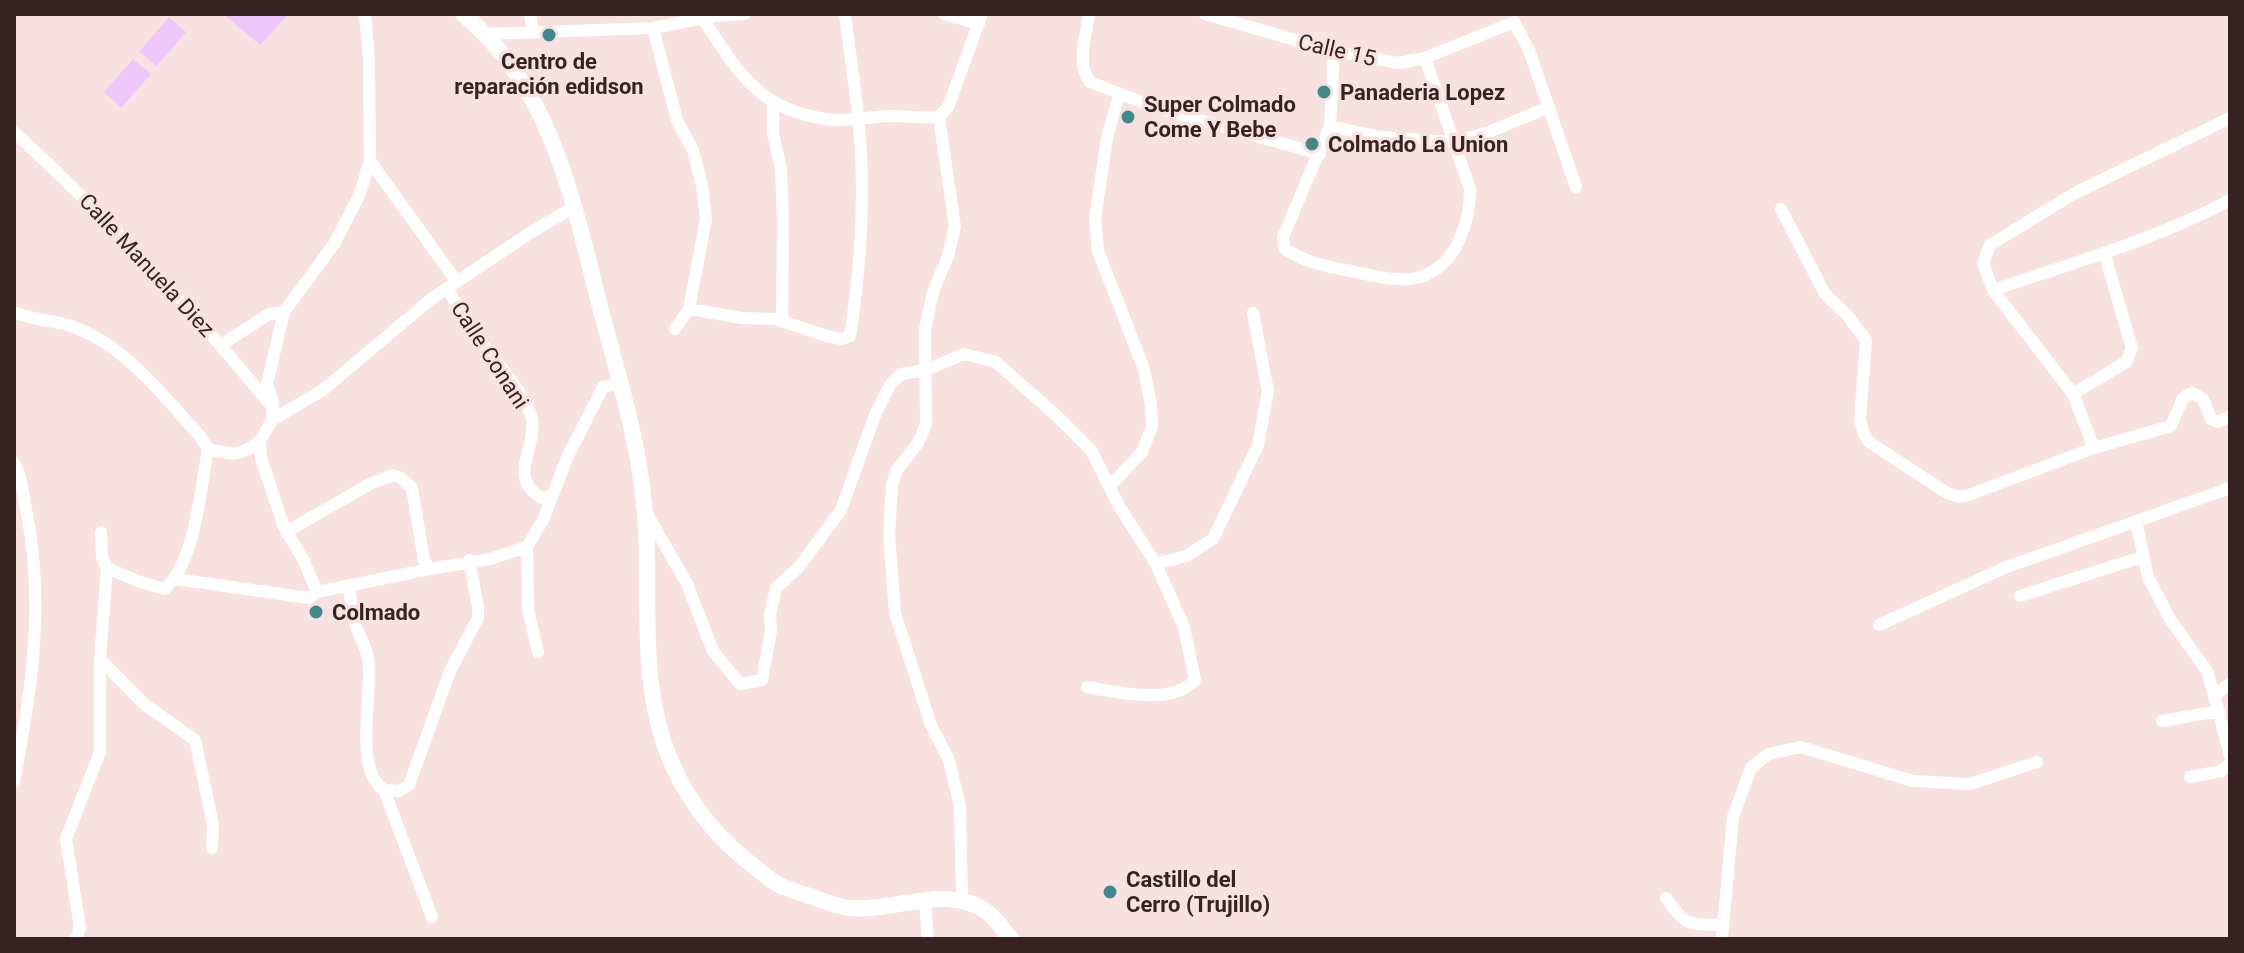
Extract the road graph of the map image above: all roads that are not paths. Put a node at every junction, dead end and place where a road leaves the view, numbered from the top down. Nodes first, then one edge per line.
1 (365, 14) edge
2 (463, 14) edge
3 (530, 14) edge
4 (745, 14) edge
5 (845, 14) edge
6 (944, 14) edge
7 (1089, 14) edge
8 (1205, 14) edge
9 (709, 16) edge
10 (981, 19) edge
11 (1240, 20) edge
12 (653, 28) junction
13 (533, 31) junction
14 (487, 34) junction
15 (1334, 51) junction
16 (1425, 58) junction
17 (1119, 95) junction
18 (773, 103) junction
19 (1549, 107) junction
20 (939, 117) junction
21 (2230, 118) edge
22 (859, 119) junction
23 (1330, 126) junction
24 (14, 132) edge
25 (1452, 142) junction
26 (1320, 154) junction
27 (370, 161) junction
28 (1576, 187) dead end
29 (2230, 200) edge
30 (574, 207) junction
31 (1781, 209) dead end
32 (2104, 252) junction
33 (452, 285) junction
34 (1993, 290) junction
35 (689, 309) junction
36 (14, 312) edge
37 (284, 312) junction
38 (1253, 313) dead end
39 (782, 322) junction
40 (675, 329) dead end
41 (221, 345) junction
42 (926, 370) junction
43 (620, 383) junction
44 (2073, 394) junction
45 (273, 407) junction
46 (2230, 416) edge
47 (272, 420) junction
48 (260, 441) junction
49 (2094, 448) junction
50 (208, 449) junction
51 (14, 463) edge
52 (1111, 485) junction
53 (2230, 488) edge
54 (552, 494) junction
55 (19, 498) edge
56 (645, 511) junction
57 (2136, 521) junction
58 (101, 532) dead end
59 (286, 532) junction
60 (527, 547) junction
61 (2142, 557) junction
62 (469, 560) junction
63 (1156, 564) junction
64 (107, 568) junction
65 (430, 569) junction
66 (176, 579) junction
67 (349, 587) junction
68 (317, 592) junction
69 (2020, 596) dead end
70 (1879, 625) dead end
71 (538, 652) dead end
72 (100, 659) junction
73 (2230, 684) edge
74 (1087, 687) dead end
75 (2214, 695) junction
76 (2219, 711) junction
77 (2162, 721) dead end
78 (2230, 756) edge
79 (2037, 762) dead end
80 (2230, 764) edge
81 (2190, 777) dead end
82 (14, 782) edge
83 (384, 790) junction
84 (212, 848) dead end
85 (962, 898) junction
86 (1666, 898) dead end
87 (925, 902) junction
88 (432, 917) dead end
89 (1722, 932) edge
90 (76, 939) edge
91 (928, 939) edge
92 (1011, 939) edge

1 - 27 street
2 - 14 street
3 - 13 street
4 - 9 street
5 - 22 street
6 - 10 street
7 - 17 street
8 - 11 street, Calle 15
9 - 12 street
9 - 18 street
10 - 20 street
11 - 15 street, Calle 15
12 - 13 street
12 - 35 street
13 - 14 street
14 - 30 street
15 - 16 street, Calle 15
15 - 23 street
16 - 19 street, Calle 15
16 - 25 street
17 - 26 street
17 - 52 street
18 - 22 street
18 - 39 street
19 - 25 street
19 - 28 street
20 - 22 street
20 - 42 street
21 - 34 street
22 - 39 street
23 - 25 street
23 - 26 street
24 - 41 street, Calle Manuela Diez
25 - 26 street
27 - 33 street, Calle Conani
27 - 37 street
29 - 32 street
30 - 33 street
30 - 43 street
31 - 49 street
32 - 34 street
32 - 44 street
33 - 47 street
33 - 54 street, Calle Conani
34 - 44 street
35 - 39 street
35 - 40 street
36 - 50 street
37 - 41 street
37 - 45 street
38 - 63 street
41 - 45 street, Calle Manuela Diez
42 - 52 street
42 - 56 street
42 - 85 street
43 - 54 street
43 - 56 street
44 - 49 street
45 - 47 street
46 - 49 street
47 - 48 street
48 - 50 street
48 - 59 street
50 - 66 street
51 - 55 street
52 - 63 street
53 - 57 street
54 - 60 street
55 - 82 street
56 - 87 street
57 - 61 street
57 - 70 street
58 - 64 street
59 - 65 street
59 - 68 street
60 - 62 street
60 - 71 street
61 - 69 street
61 - 75 street
62 - 65 street
62 - 83 street
63 - 74 street
64 - 66 street
64 - 72 street
65 - 67 street
66 - 68 street
67 - 68 street
67 - 83 street
72 - 84 street
72 - 90 street
73 - 75 street
75 - 76 street
76 - 77 street
76 - 78 street
79 - 89 street
80 - 81 street
83 - 88 street
85 - 87 street
85 - 92 street
86 - 89 street
87 - 91 street

